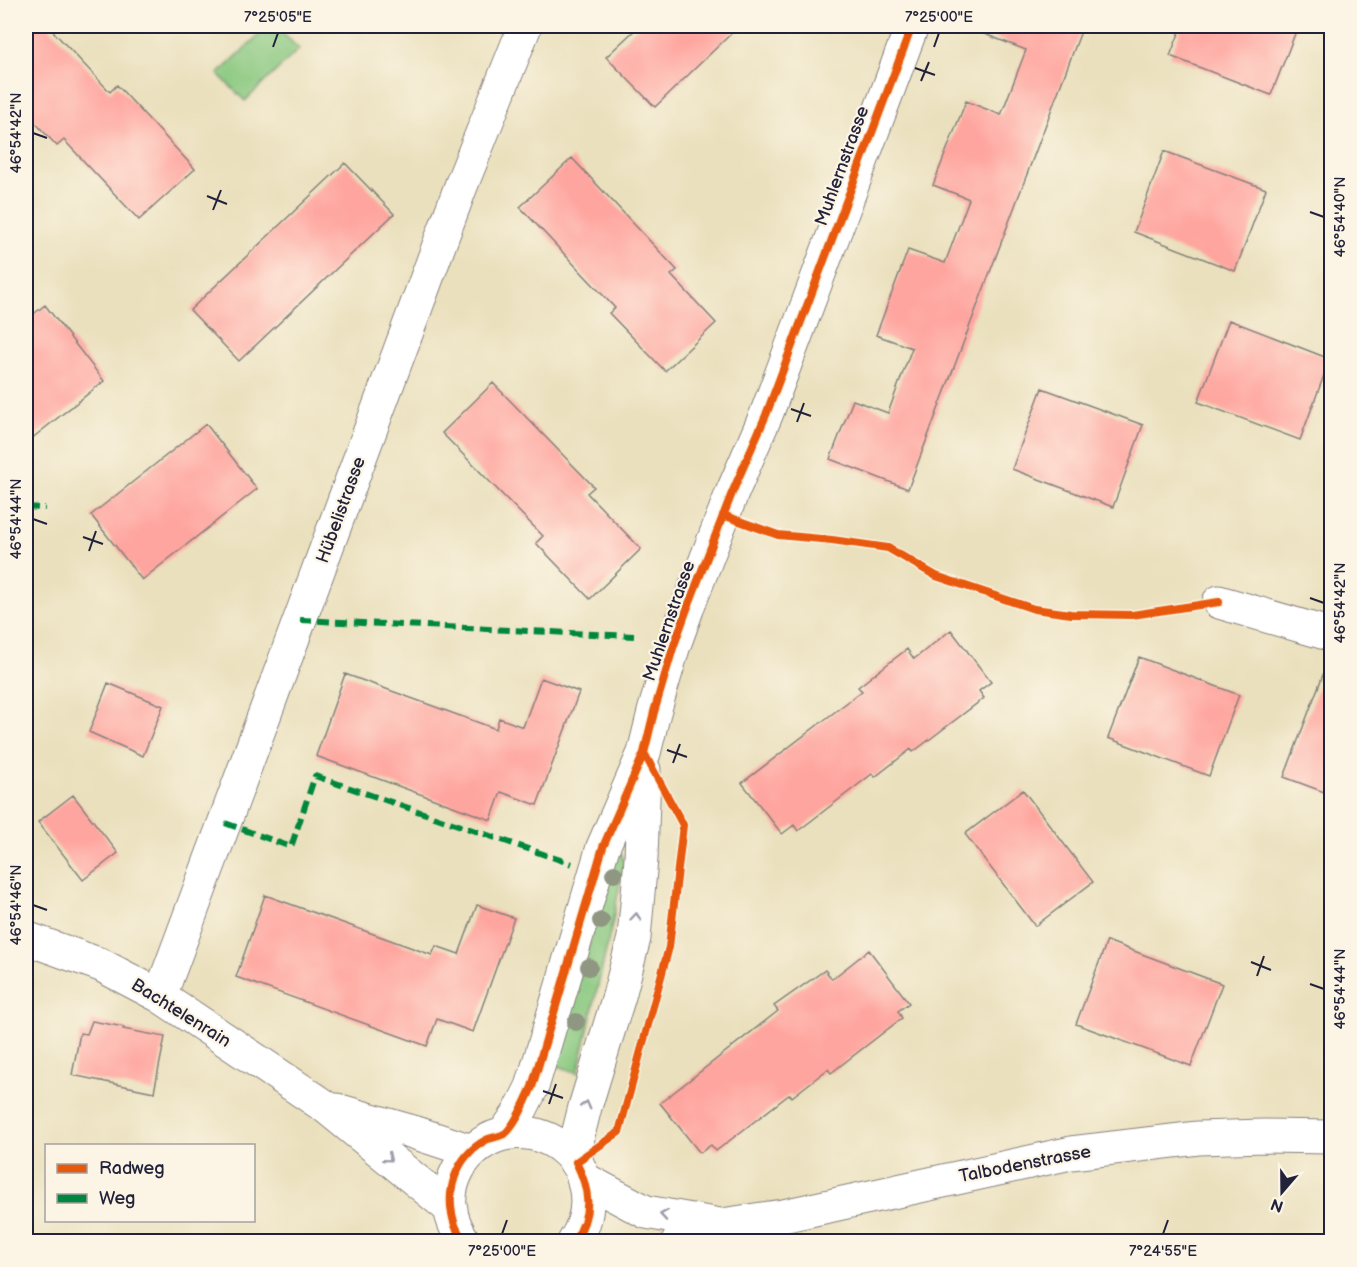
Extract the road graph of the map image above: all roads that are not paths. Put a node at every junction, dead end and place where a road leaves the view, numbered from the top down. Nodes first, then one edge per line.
1 (525, 26) edge
2 (912, 26) edge
3 (1219, 602) dead end
4 (1332, 635) edge
5 (644, 753) junction
6 (26, 938) edge
7 (160, 996) junction
8 (326, 1107) junction
9 (506, 1133) junction
10 (1332, 1137) edge
11 (471, 1151) junction
12 (580, 1170) junction
13 (450, 1209) junction
14 (722, 1225) junction
15 (785, 1229) edge
16 (464, 1242) edge
17 (574, 1242) edge
18 (678, 1242) edge

1 - 7 street, Hübelistrasse
2 - 5 street, Muhlernstrasse
3 - 4 street
5 - 9 street, Muhlernstrasse
12 -> 5 street, Muhlernstrasse
6 - 7 street, Bachtelenrain
7 - 8 street, Bachtelenrain
8 - 11 street, Bachtelenrain
8 -> 13 street, Bachtelenrain
9 - 11 street
9 - 12 street
10 - 15 street, Talbodenstrasse
11 - 13 street
14 -> 12 street, Talbodenstrasse
12 - 17 street, Muhlernstrasse
13 - 16 street
14 - 15 street, Talbodenstrasse
14 - 18 street, Talbodenstrasse

